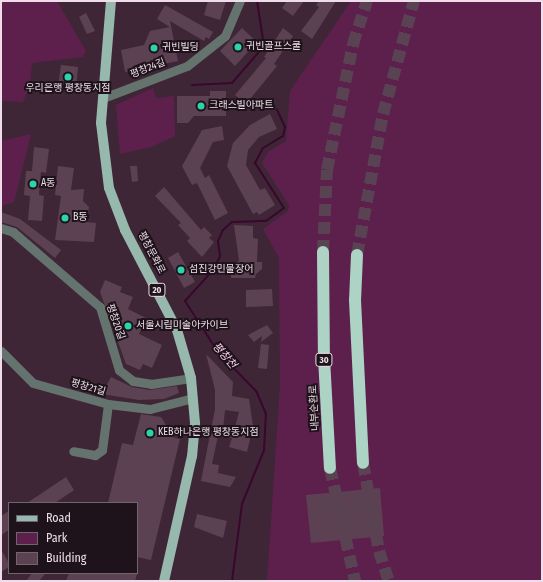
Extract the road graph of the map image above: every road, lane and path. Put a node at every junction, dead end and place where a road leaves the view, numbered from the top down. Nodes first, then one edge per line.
1 (111, 1) edge
2 (240, 1) edge
3 (103, 98) junction
4 (1, 228) edge
5 (323, 252) tunnel mouth
6 (357, 255) tunnel mouth
7 (1, 351) edge
8 (191, 378) junction
9 (193, 398) junction
10 (108, 404) junction
11 (73, 451) dead end
12 (363, 463) tunnel mouth
13 (330, 468) tunnel mouth
14 (164, 581) edge

1 - 3 main road, 평창문화로 / 20
2 - 3 street, 평창24길
3 - 8 main road, 평창문화로 / 20
4 - 8 street, 평창20길
5 - 13 highway, 내부순환로 / 30
6 - 12 highway
7 - 10 street, 평창21길
8 - 9 main road, 평창문화로 / 20
9 - 10 street
9 - 14 main road, 평창문화로 / 20
10 - 11 street, 평창21길

